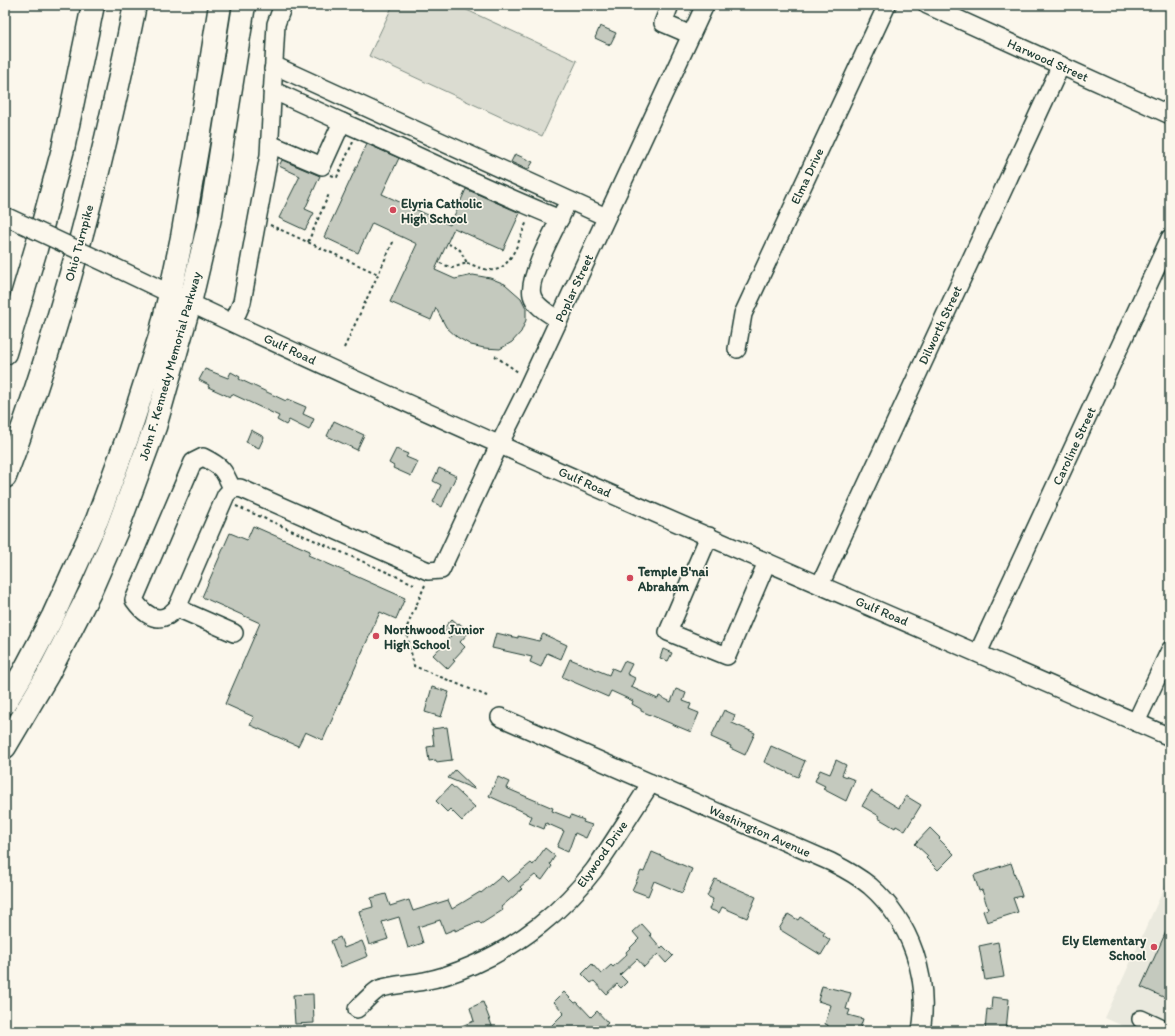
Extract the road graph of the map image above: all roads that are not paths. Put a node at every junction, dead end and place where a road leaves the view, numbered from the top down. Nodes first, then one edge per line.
1 (93, 5) edge
2 (135, 5) edge
3 (220, 5) edge
4 (244, 5) edge
5 (283, 5) edge
6 (670, 5) edge
7 (705, 5) edge
8 (887, 5) edge
9 (927, 5) edge
10 (691, 35) junction
11 (1061, 66) junction
12 (273, 69) junction
13 (272, 90) junction
14 (1170, 115) edge
15 (342, 122) junction
16 (270, 144) junction
17 (568, 200) junction
18 (5, 216) edge
19 (606, 217) junction
20 (560, 219) junction
21 (1170, 238) edge
22 (170, 294) junction
23 (190, 303) junction
24 (559, 320) junction
25 (233, 323) junction
26 (737, 349) dead end
27 (5, 353) edge
28 (499, 445) junction
29 (5, 477) edge
30 (233, 497) junction
31 (709, 536) junction
32 (767, 562) junction
33 (820, 585) junction
34 (177, 608) junction
35 (234, 633) dead end
36 (1170, 650) edge
37 (978, 653) junction
38 (5, 703) edge
39 (500, 717) dead end
40 (1136, 722) junction
41 (1170, 736) edge
42 (5, 747) edge
43 (651, 783) junction
44 (356, 1010) dead end
45 (1141, 1019) dead end
46 (920, 1031) edge
47 (1167, 1031) edge

1 - 27 highway
2 - 29 highway, Ohio Turnpike
3 - 22 highway, John F. Kennedy Memorial Parkway
4 - 23 highway, John F. Kennedy Memorial Parkway
5 - 12 street
6 - 10 street
7 - 10 street, Poplar Street
8 - 26 street, Elma Drive
9 - 11 street, Harwood Street
10 - 19 street, Poplar Street
11 - 14 street, Harwood Street
11 - 33 street, Dilworth Street
12 - 13 street
12 - 17 street
13 - 15 street
13 - 16 street
15 - 16 street
15 - 20 street
16 - 25 street
17 - 19 street
17 - 20 street
18 - 22 street, Gulf Road, bridge
19 - 24 street, Poplar Street
20 - 24 street
21 - 37 street, Caroline Street
22 - 23 street, Gulf Road
22 - 38 highway, John F. Kennedy Memorial Parkway
23 - 25 street, Gulf Road
23 - 42 highway, John F. Kennedy Memorial Parkway
24 - 28 street, Poplar Street
25 - 28 street, Gulf Road
28 - 30 street, Poplar Street
28 - 31 street, Gulf Road
30 - 34 street
30 - 34 street
31 - 32 street, Gulf Road
31 - 32 street
32 - 33 street, Gulf Road
33 - 37 street, Gulf Road
34 - 35 street
36 - 40 street
37 - 40 street, Gulf Road
39 - 43 street, Washington Avenue
40 - 41 street, Gulf Road
43 - 44 street, Elywood Drive
43 - 46 street, Washington Avenue
45 - 47 street

